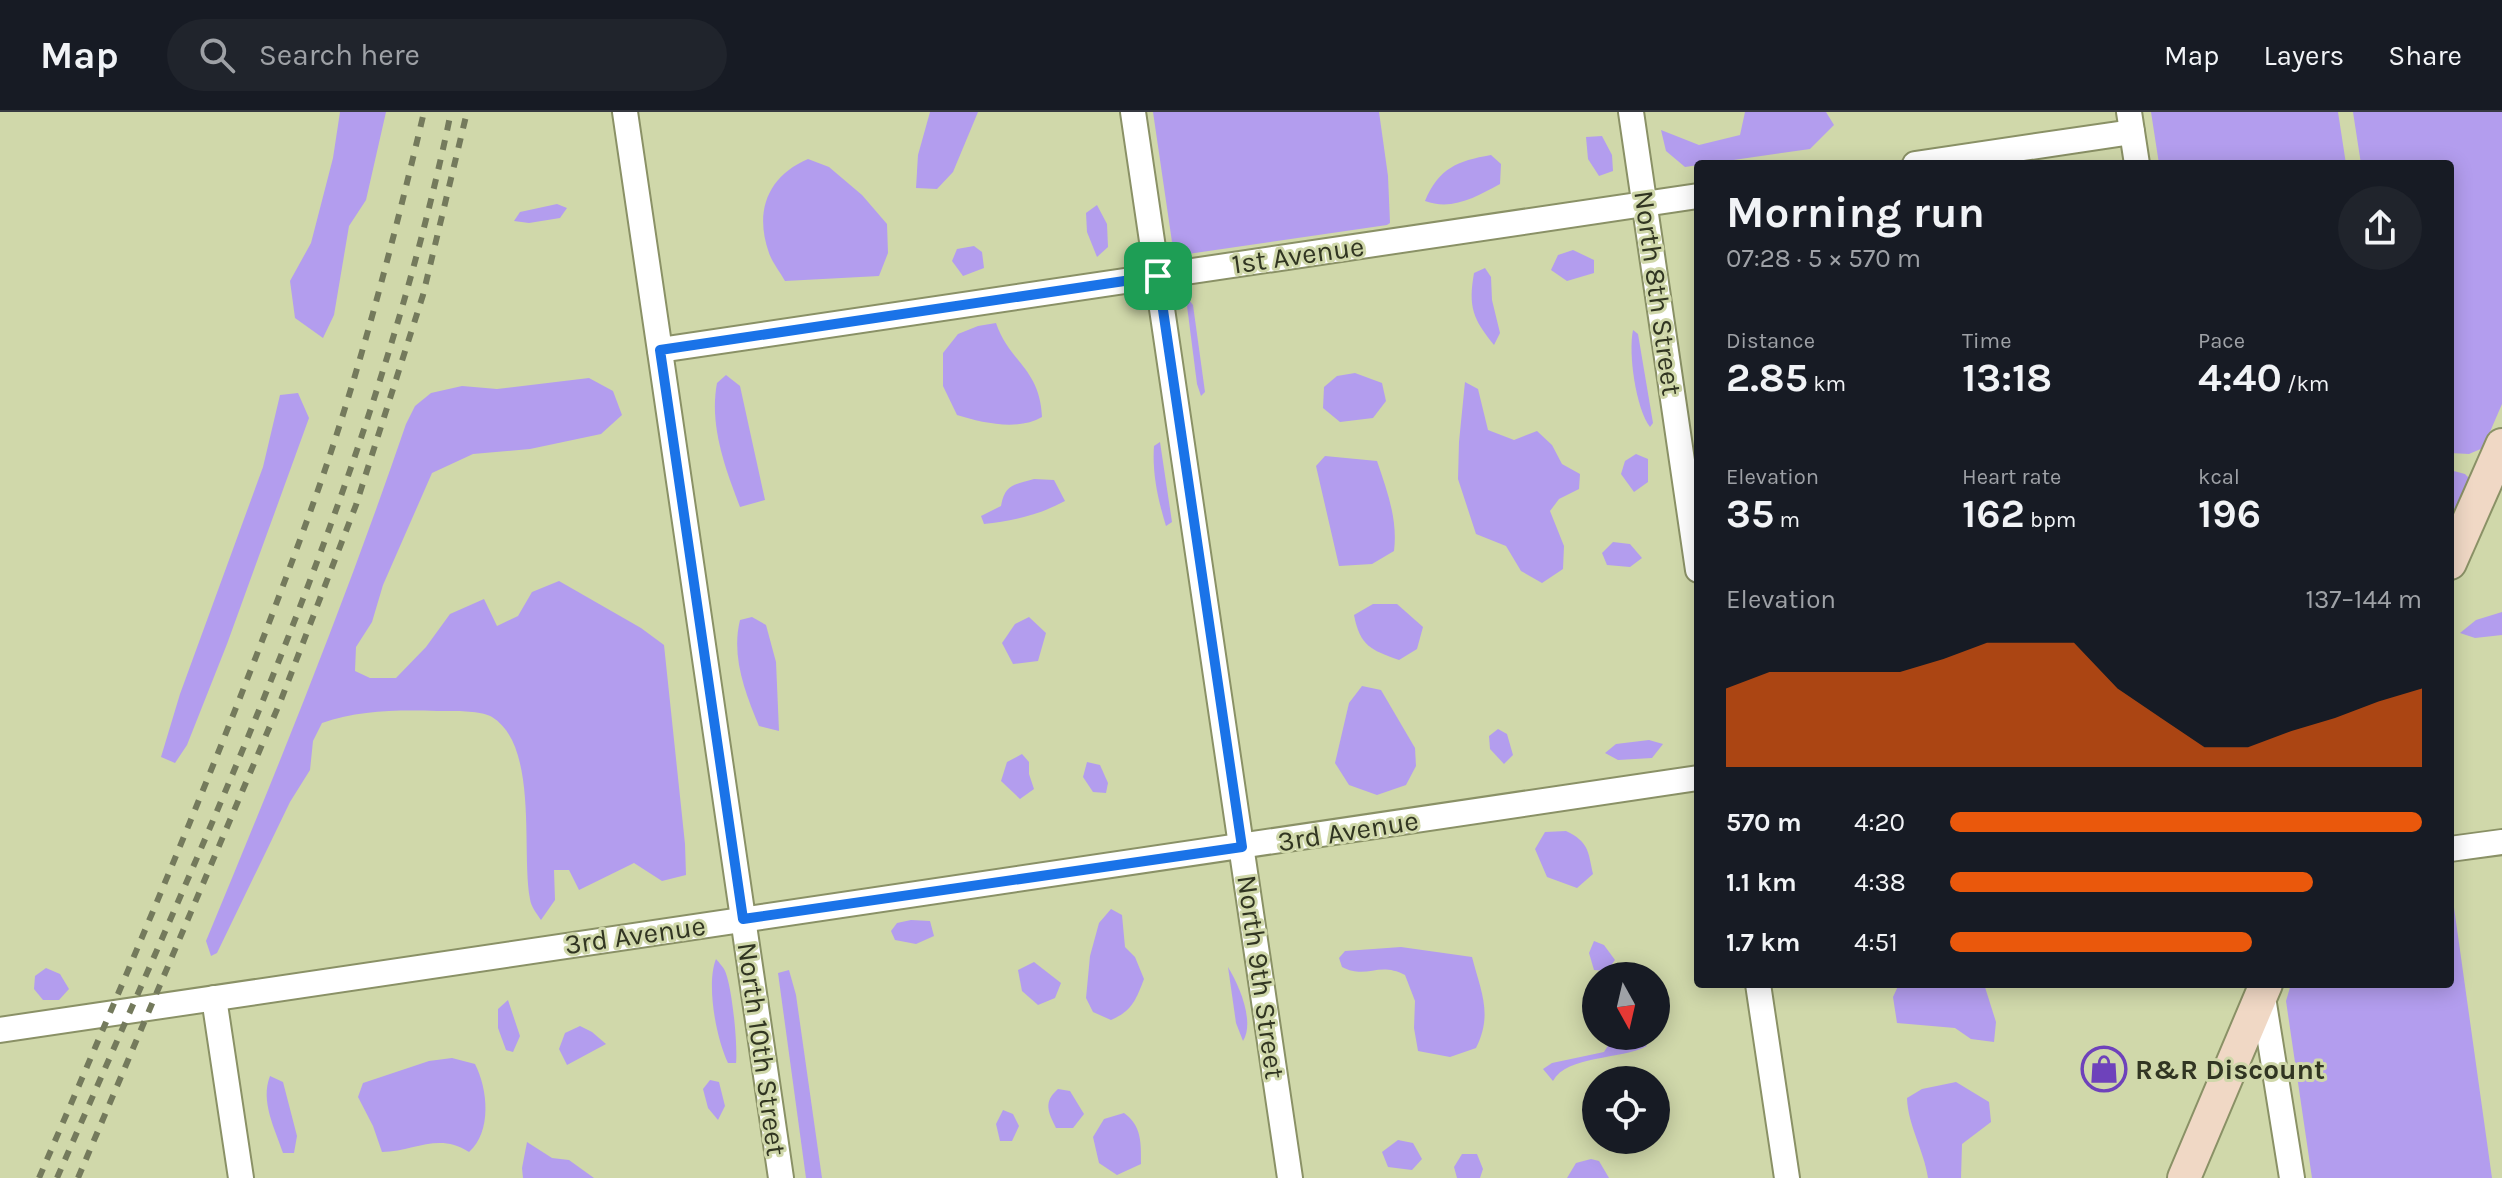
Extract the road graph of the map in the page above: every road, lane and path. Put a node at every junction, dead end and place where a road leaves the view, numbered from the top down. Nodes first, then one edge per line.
1 (625, 112) edge
2 (1133, 112) edge
3 (1631, 112) edge
4 (2130, 122) edge
5 (1935, 160) edge
6 (2136, 160) edge
7 (1694, 197) edge
8 (1645, 204) junction
9 (1158, 276) junction
10 (660, 350) junction
11 (2502, 445) edge
12 (1694, 542) edge
13 (2454, 554) edge
14 (1694, 779) edge
15 (2502, 842) edge
16 (1242, 847) junction
17 (2454, 848) edge
18 (743, 919) junction
19 (1759, 988) edge
20 (2263, 988) edge
21 (2263, 988) edge
22 (214, 998) junction
23 (0, 1030) edge
24 (241, 1178) edge
25 (781, 1178) edge
26 (1290, 1178) edge
27 (1787, 1178) edge
28 (2184, 1178) edge
29 (2292, 1178) edge

1 - 10 street, North 10th Street
2 - 9 street, North 9th Street
3 - 8 street, North 8th Street
4 - 5 street
4 - 6 street
7 - 8 street, 1st Avenue
8 - 9 street, 1st Avenue
8 - 12 street, North 8th Street
9 - 10 street, 1st Avenue
9 - 16 street, North 9th Street
10 - 18 street, North 10th Street
11 - 13 street
14 - 16 street, 3rd Avenue
15 - 17 street
16 - 18 street, 3rd Avenue
16 - 26 street, North 9th Street
18 - 22 street, 3rd Avenue
18 - 25 street, North 10th Street
19 - 27 street
20 - 28 street
21 - 29 street
22 - 23 street, 3rd Avenue
22 - 24 street

